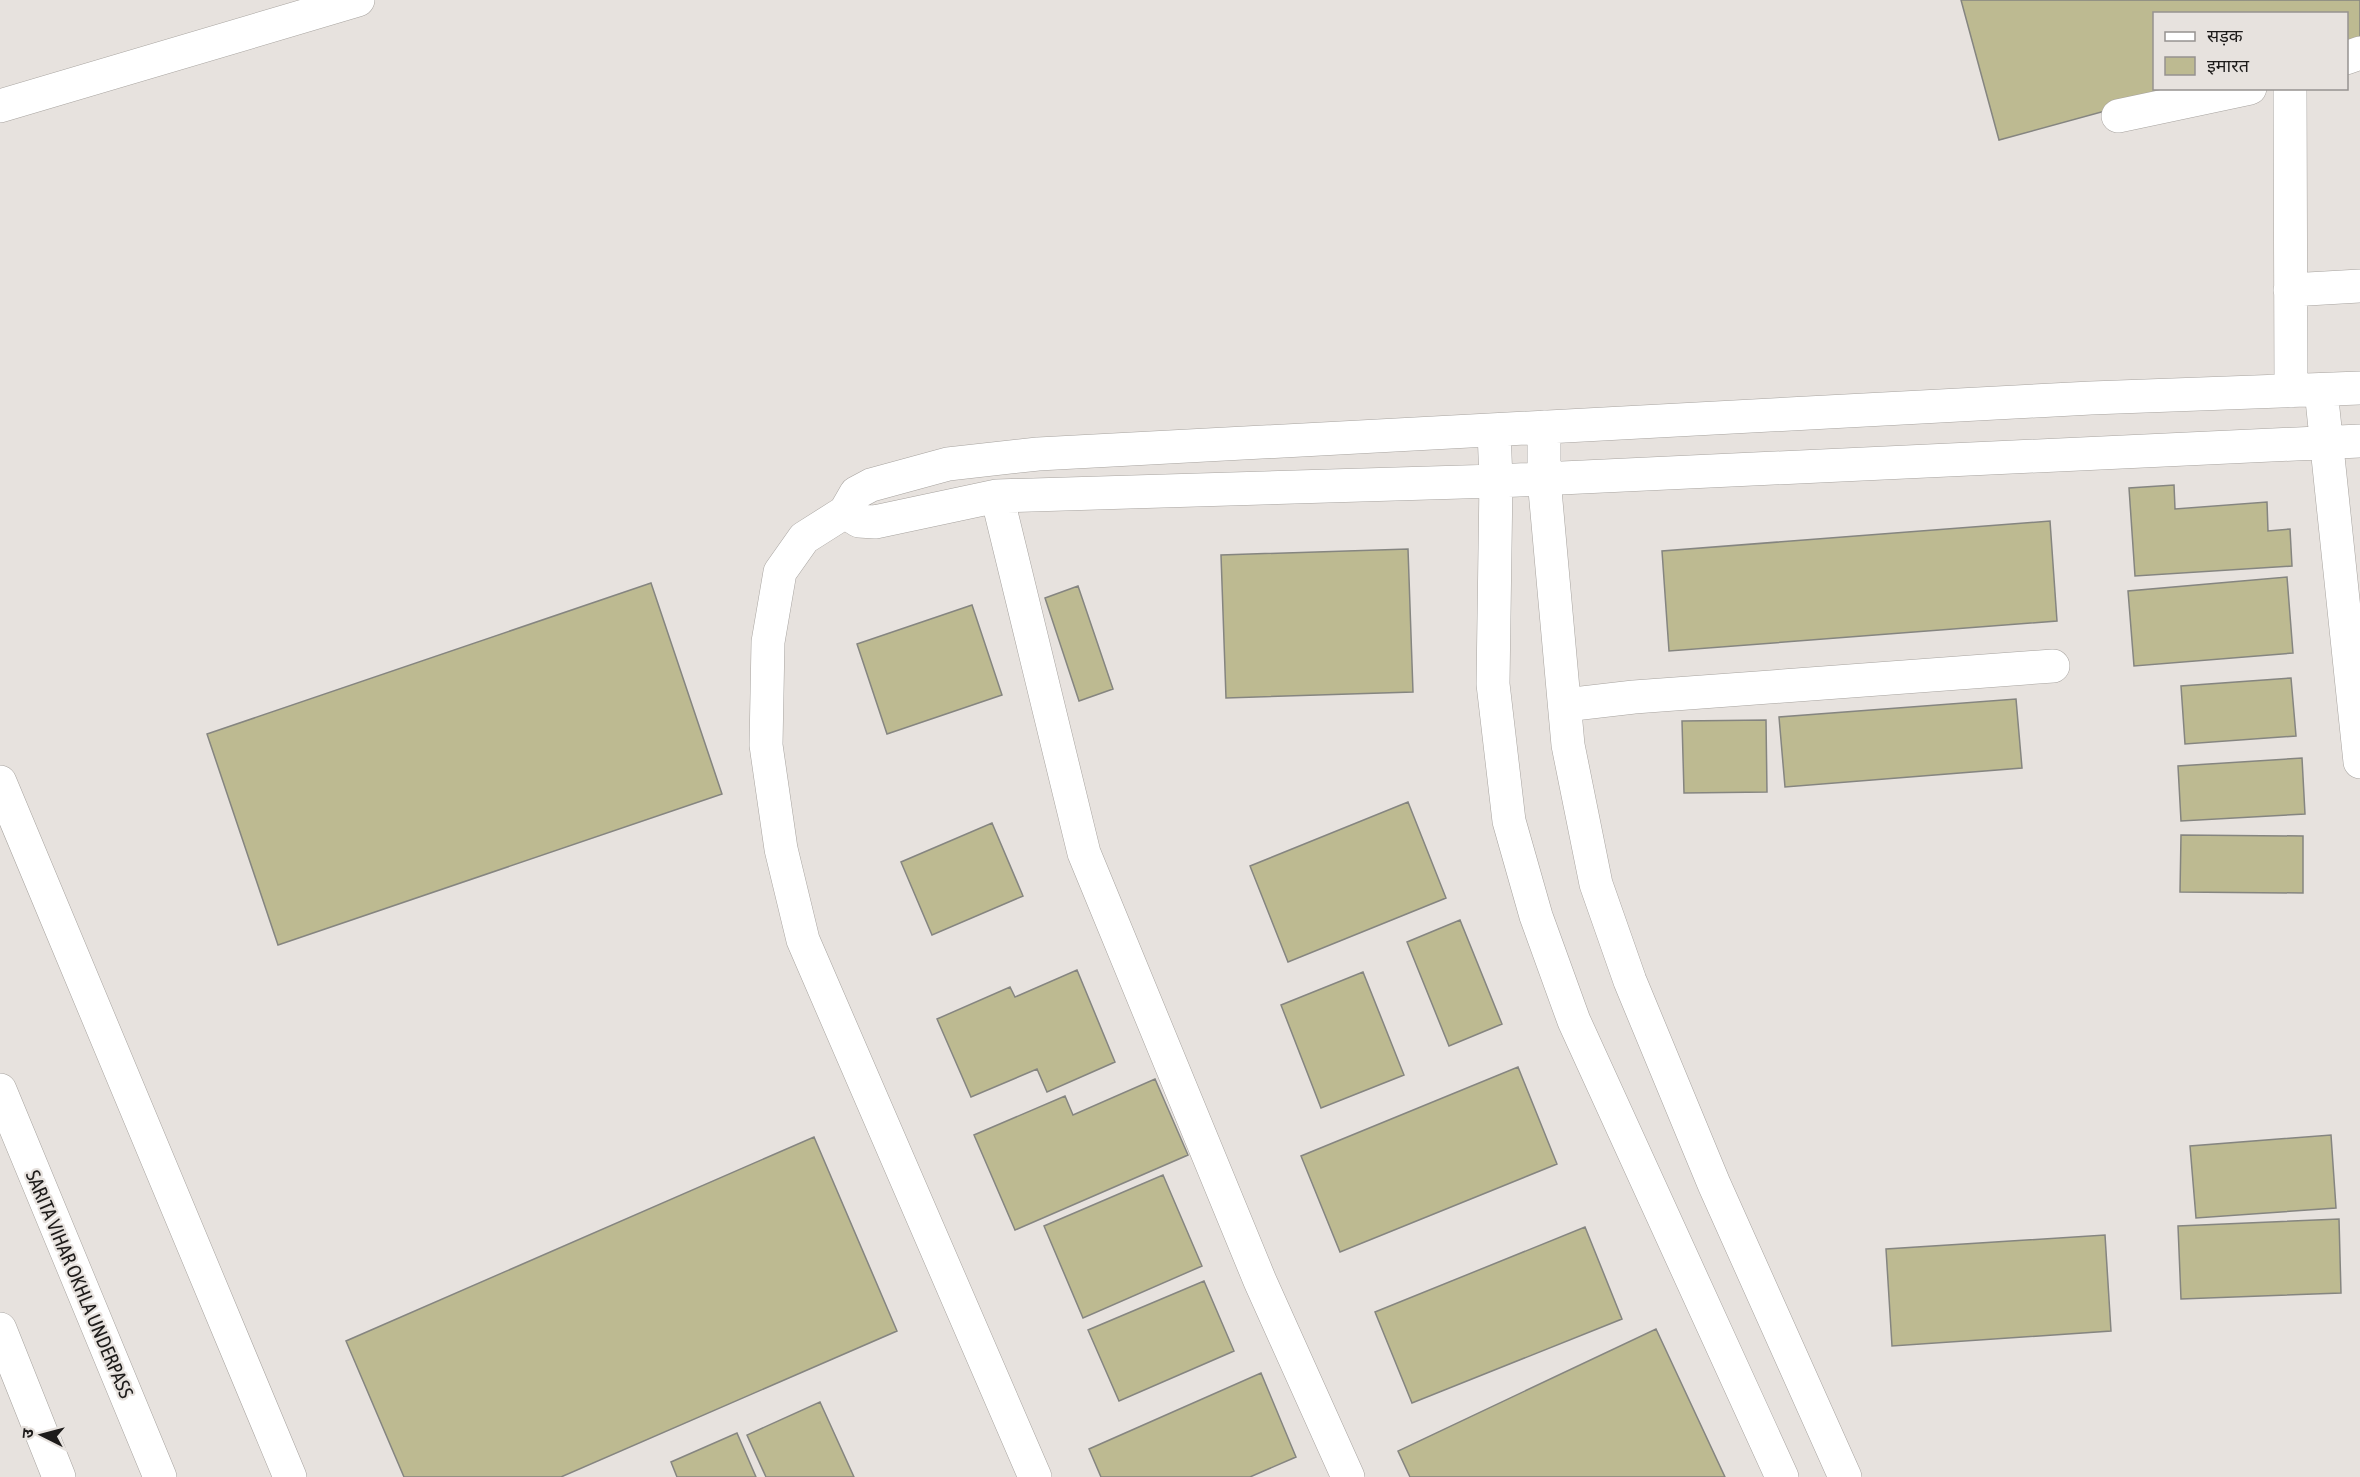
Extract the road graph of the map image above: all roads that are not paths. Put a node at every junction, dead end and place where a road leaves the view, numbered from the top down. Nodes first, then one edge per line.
1 (358, 0) edge
2 (2241, 90) edge
3 (2290, 90) edge
4 (0, 106) edge
5 (2118, 117) dead end
6 (2360, 286) edge
7 (2290, 290) junction
8 (2360, 388) edge
9 (2306, 390) junction
10 (1544, 427) junction
11 (1494, 430) junction
12 (2360, 441) edge
13 (2325, 443) junction
14 (1544, 479) junction
15 (1496, 481) junction
16 (997, 496) junction
17 (845, 512) junction
18 (2054, 666) dead end
19 (1564, 705) junction
20 (2360, 762) edge
21 (0, 782) edge
22 (0, 1090) edge
23 (0, 1329) edge
24 (59, 1477) edge
25 (160, 1477) edge
26 (290, 1477) edge
27 (1035, 1477) edge
28 (1348, 1477) edge
29 (1782, 1477) edge
30 (1845, 1477) edge

1 - 4 street
2 - 5 street
3 - 7 street
6 - 7 street
7 - 9 street
8 - 9 street
9 - 10 street
9 - 13 street
10 - 11 street
10 - 14 street
11 - 15 street
11 - 17 street
12 - 13 street
13 - 14 street
13 - 20 street
14 - 15 street
14 - 19 street
15 - 16 street
15 - 29 street
16 - 17 street
16 - 28 street
17 - 27 street
18 - 19 street
19 - 30 street
21 - 26 street
22 - 25 street, SARITA VIHAR OKHLA UNDERPASS
23 - 24 street

